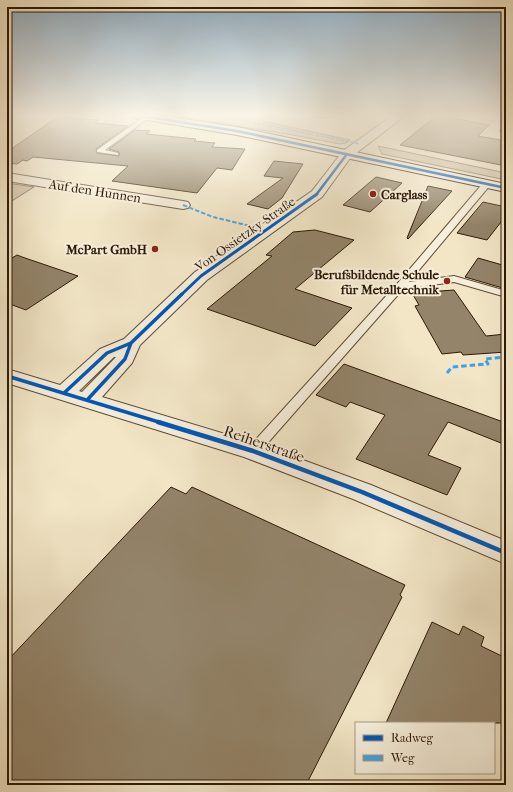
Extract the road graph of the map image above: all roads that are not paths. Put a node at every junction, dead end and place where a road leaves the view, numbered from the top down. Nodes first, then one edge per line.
1 (104, 152) edge
2 (337, 152) edge
3 (350, 152) edge
4 (116, 154) dead end
5 (347, 154) junction
6 (7, 177) edge
7 (487, 184) junction
8 (506, 188) edge
9 (183, 205) dead end
10 (400, 286) junction
11 (506, 294) edge
12 (132, 343) junction
13 (7, 376) edge
14 (64, 392) junction
15 (88, 400) junction
16 (253, 451) junction
17 (506, 553) edge

1 - 4 lane
2 - 5 street
3 - 5 street, Von-Ossietzky-Straße
5 - 7 street
5 - 12 street, Von-Ossietzky-Straße
6 - 9 street, Auf den Hunnen
7 - 8 street
7 - 10 lane
10 - 11 lane
10 - 16 lane
12 - 14 street, Von-Ossietzky-Straße
12 - 15 street, Von-Ossietzky-Straße
13 - 14 street, Reiherstraße
14 - 15 street, Reiherstraße
15 - 16 street, Reiherstraße
16 - 17 street, Reiherstraße

